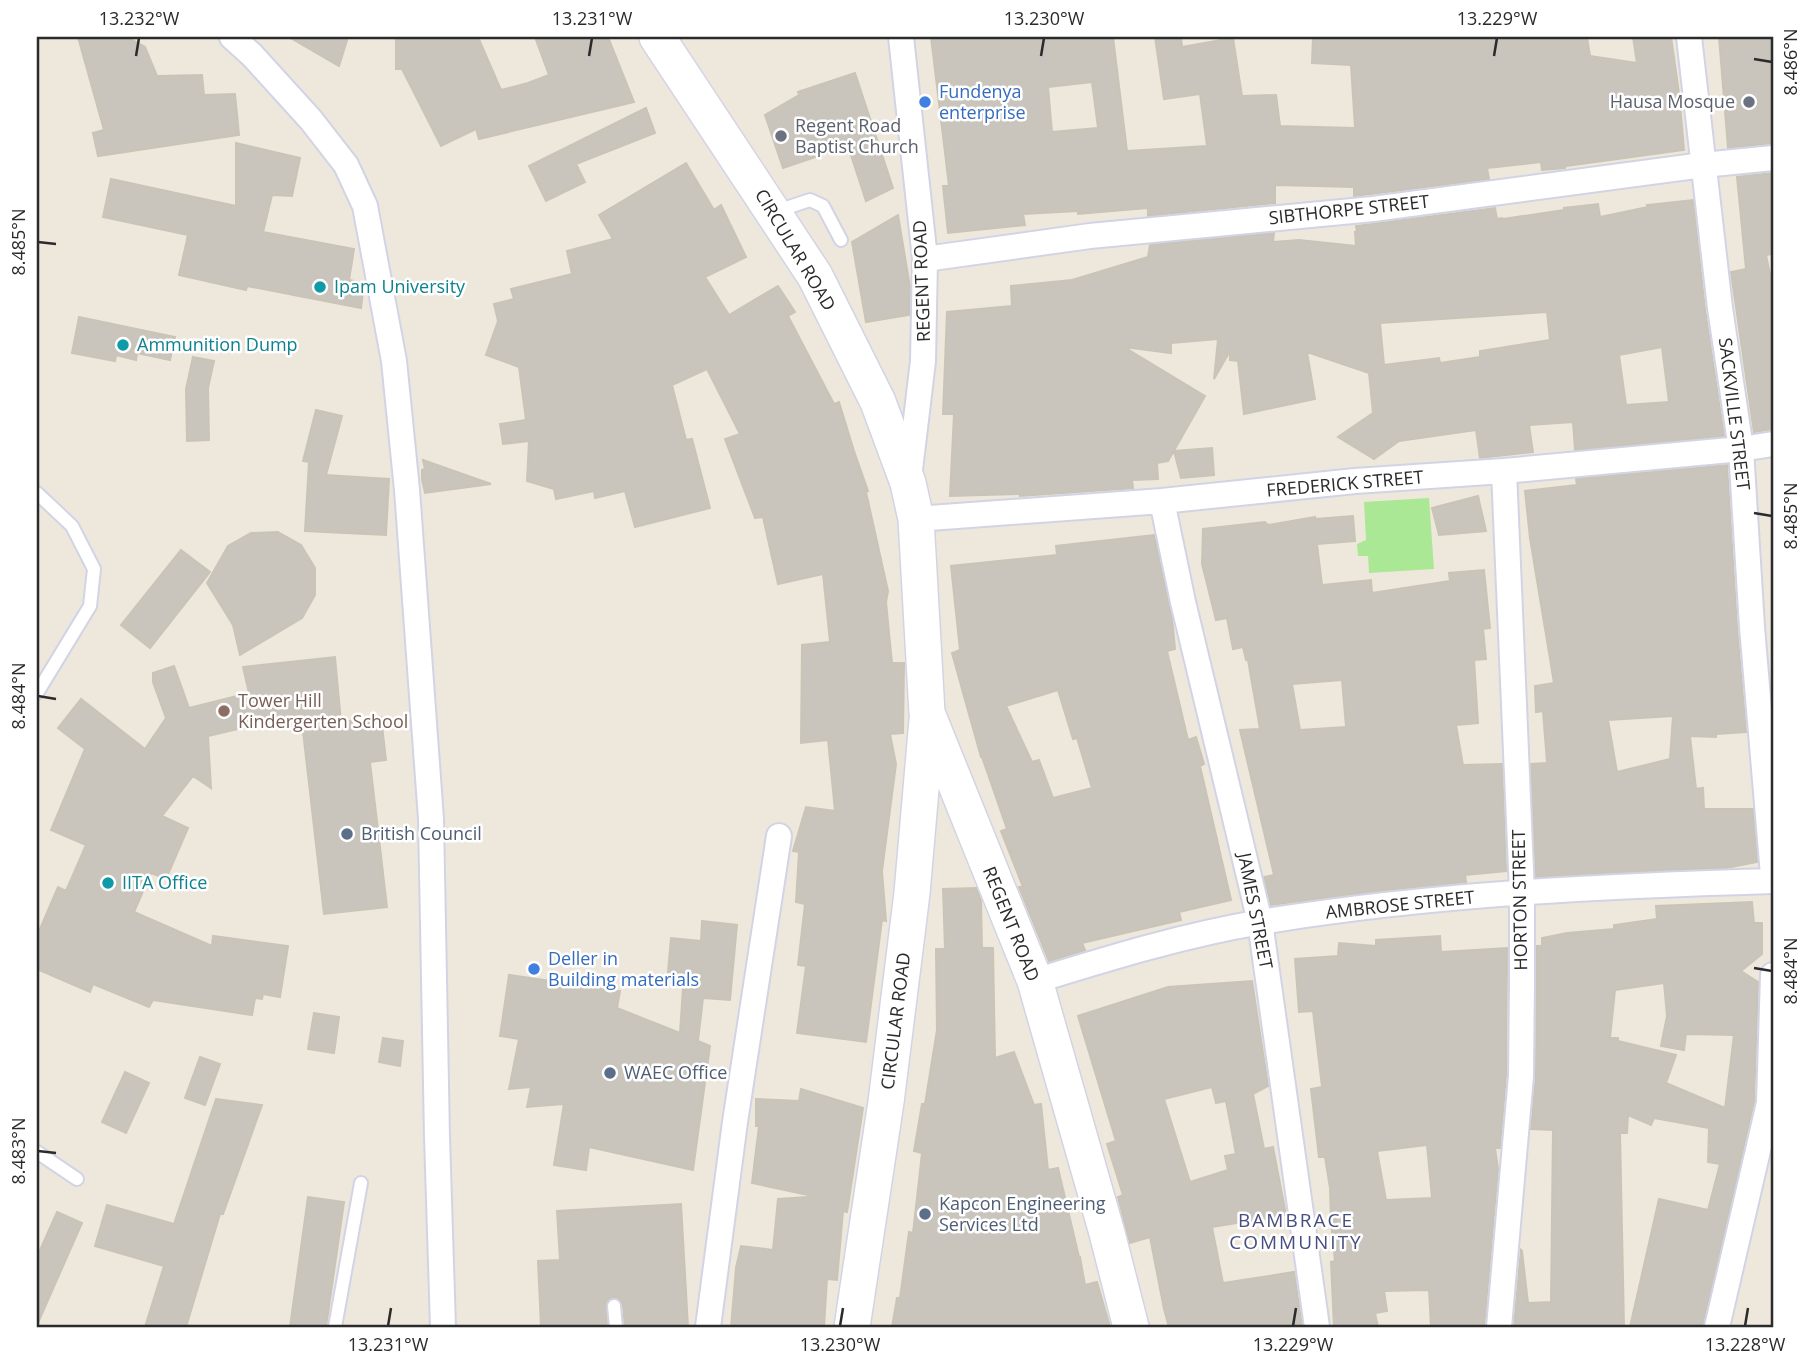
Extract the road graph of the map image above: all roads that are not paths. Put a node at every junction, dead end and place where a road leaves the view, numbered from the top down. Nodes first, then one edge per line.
1 (232, 37) edge
2 (657, 37) edge
3 (901, 37) edge
4 (1689, 37) edge
5 (1773, 158) edge
6 (1703, 165) junction
7 (773, 213) junction
8 (841, 240) dead end
9 (925, 259) junction
10 (1773, 444) edge
11 (1741, 449) junction
12 (1504, 471) junction
13 (908, 483) junction
14 (37, 493) edge
15 (1162, 500) junction
16 (916, 519) junction
17 (37, 693) edge
18 (927, 713) junction
19 (779, 836) dead end
20 (1773, 878) edge
21 (1522, 892) junction
22 (1260, 922) junction
23 (1773, 975) edge
24 (1035, 981) junction
25 (1771, 1104) edge
26 (37, 1152) edge
27 (77, 1179) dead end
28 (360, 1183) dead end
29 (614, 1307) dead end
30 (335, 1327) edge
31 (443, 1327) edge
32 (616, 1327) edge
33 (708, 1327) edge
34 (852, 1327) edge
35 (1131, 1327) edge
36 (1317, 1327) edge
37 (1499, 1327) edge
38 (1717, 1327) edge

1 - 31 street
2 - 7 main road, CIRCULAR ROAD
3 - 9 street, REGENT ROAD
4 - 6 street, SACKVILLE STREET
5 - 6 street, SIBTHORPE STREET
6 - 9 street, SIBTHORPE STREET
6 - 11 street, SACKVILLE STREET
7 - 8 lane
7 - 13 main road, CIRCULAR ROAD
9 - 13 street, REGENT ROAD
10 - 11 street, FREDERICK STREET
11 - 12 street, FREDERICK STREET
11 - 20 street, SACKVILLE STREET
12 - 15 street, FREDERICK STREET
12 - 21 street, HORTON STREET
13 - 16 main road, CIRCULAR ROAD
14 - 17 lane
15 - 16 street, FREDERICK STREET
15 - 22 street, JAMES STREET
16 - 18 main road, REGENT ROAD
18 - 24 main road, REGENT ROAD
18 - 34 main road, CIRCULAR ROAD
19 - 33 street
20 - 21 street, AMBROSE STREET
21 - 22 street, AMBROSE STREET
21 - 37 street, HORTON STREET
22 - 24 street, AMBROSE STREET
22 - 36 street, JAMES STREET
23 - 25 street
24 - 35 main road, REGENT ROAD
25 - 38 street
26 - 27 lane
28 - 30 lane
29 - 32 lane

